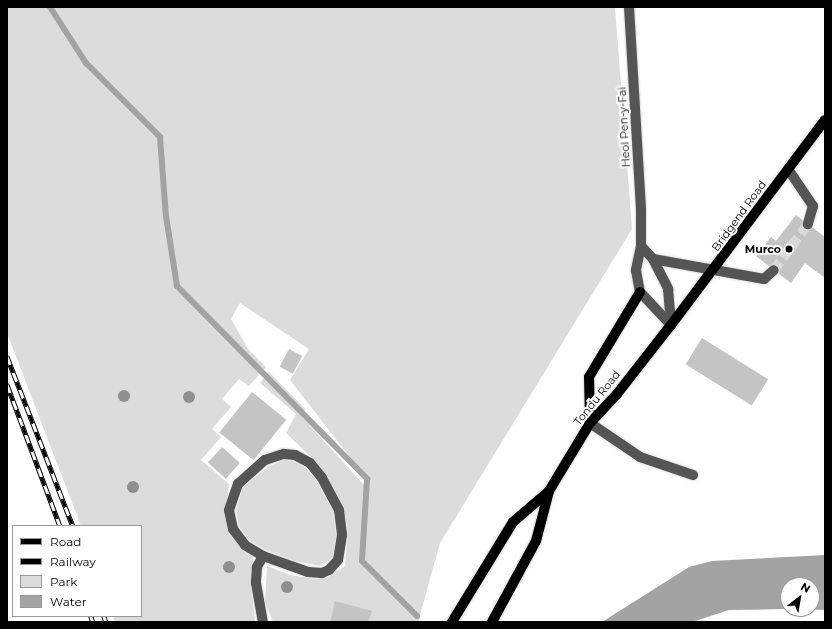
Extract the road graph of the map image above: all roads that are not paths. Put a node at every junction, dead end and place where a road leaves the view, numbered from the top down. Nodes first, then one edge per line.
1 (628, 7) edge
2 (825, 120) edge
3 (788, 169) junction
4 (808, 224) tunnel mouth
5 (641, 246) junction
6 (654, 259) junction
7 (774, 270) tunnel mouth
8 (713, 271) junction
9 (640, 292) junction
10 (671, 325) junction
11 (590, 423) junction
12 (694, 475) dead end
13 (549, 492) junction
14 (263, 556) junction
15 (263, 622) edge
16 (452, 622) edge
17 (492, 622) edge

1 - 5 street, Heol Pen-y-Fai
2 - 3 main road, Bridgend Road
3 - 4 street
3 - 8 main road, Bridgend Road
5 - 6 street
5 - 9 street, Heol Pen-y-Fai
6 - 8 street
6 - 10 street
7 - 8 street
8 - 10 main road, Bridgend Road
9 - 10 street
9 - 11 main road
10 - 11 main road, Tondu Road
11 - 12 street
11 - 13 main road, Tondu Road
13 - 16 main road, Tondu Road
13 - 17 main road, Tondu Road
14 - 14 street
14 - 15 street

